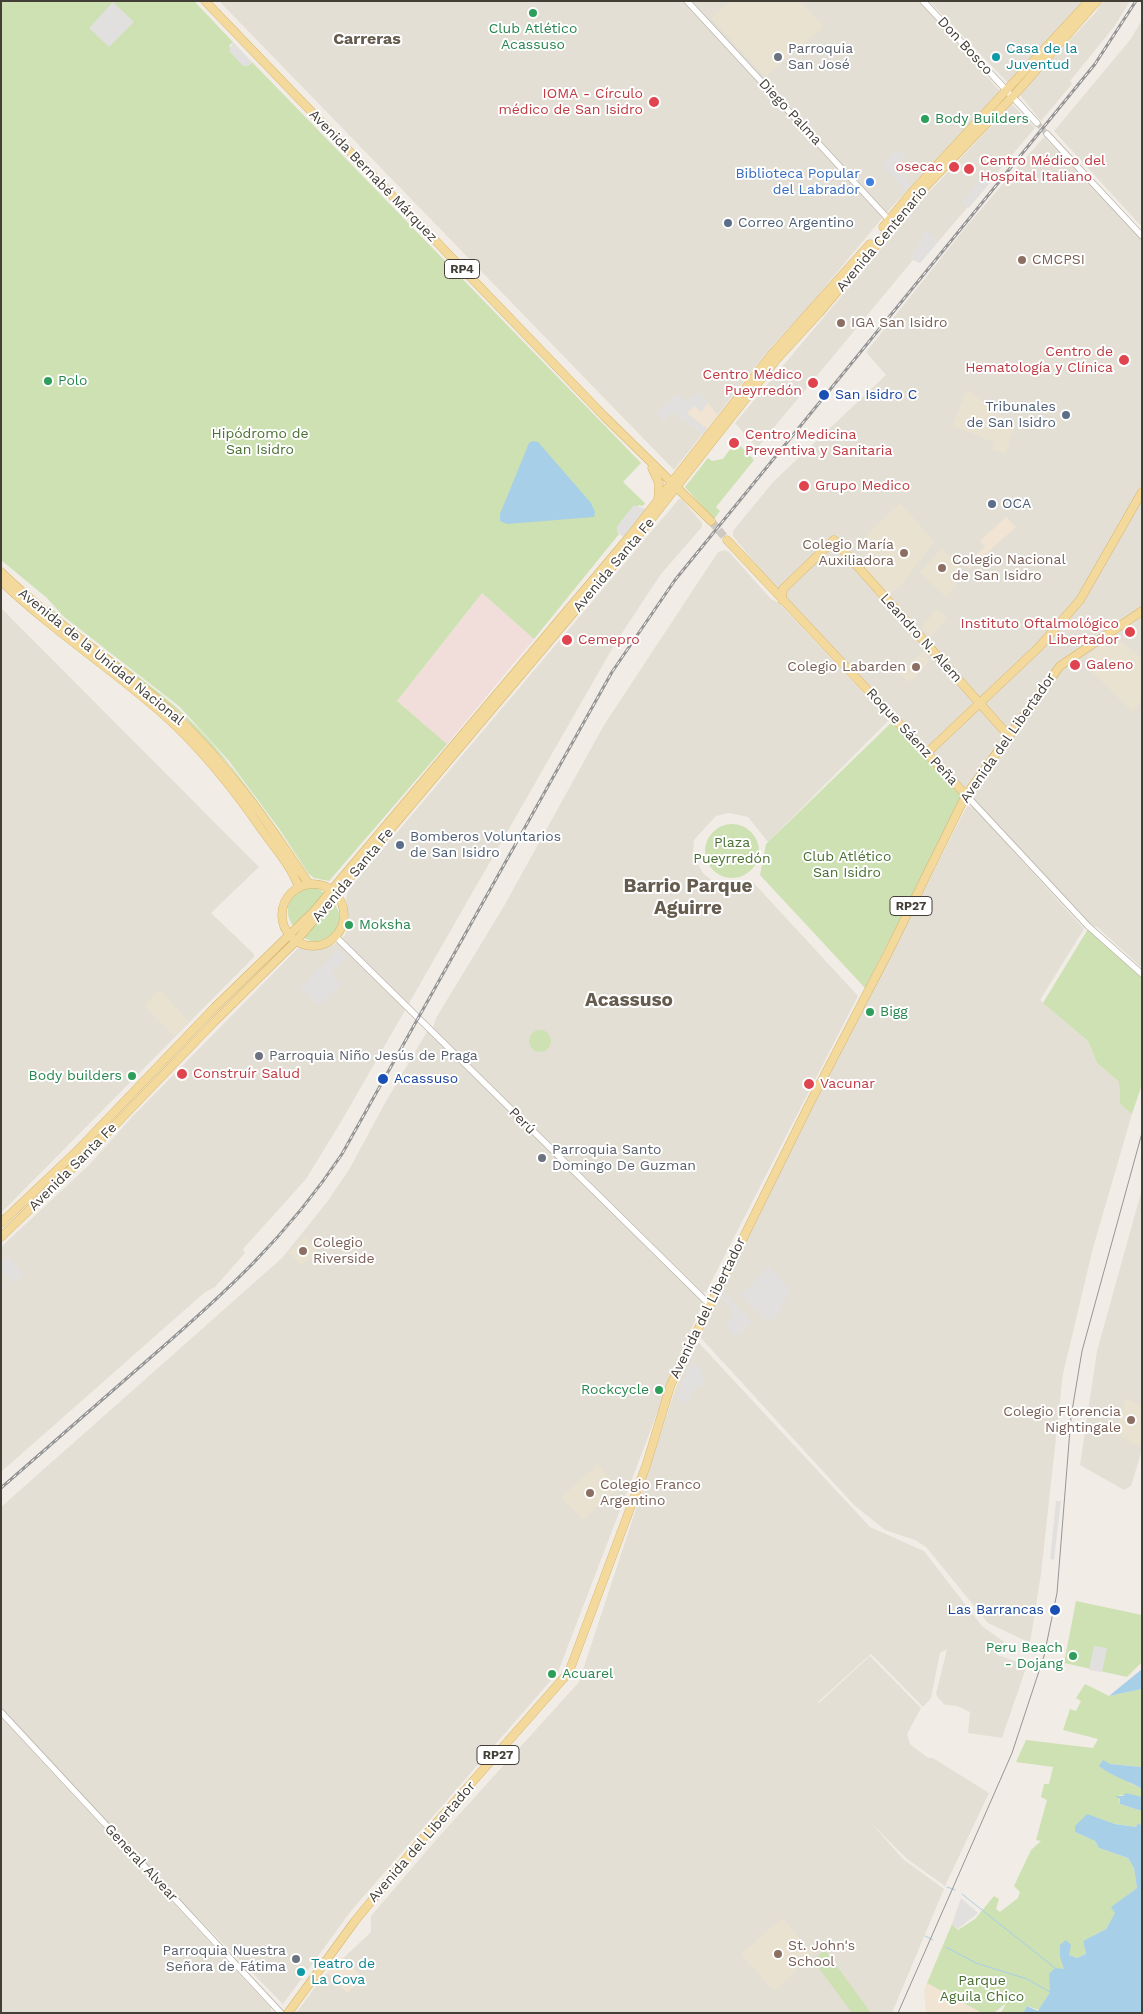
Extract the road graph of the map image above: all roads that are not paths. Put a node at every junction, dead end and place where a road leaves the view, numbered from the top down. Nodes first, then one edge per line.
1 (205, 1) edge
2 (687, 1) edge
3 (923, 1) edge
4 (1089, 1) edge
5 (1098, 1) edge
6 (1010, 94) junction
7 (1037, 123) tunnel mouth
8 (1047, 134) tunnel mouth
9 (891, 222) junction
10 (1142, 236) edge
11 (604, 416) junction
12 (652, 468) junction
13 (675, 486) junction
14 (1142, 492) edge
15 (658, 502) junction
16 (710, 521) tunnel mouth
17 (728, 540) tunnel mouth
18 (1, 572) edge
19 (1, 581) edge
20 (768, 584) junction
21 (783, 589) junction
22 (782, 600) junction
23 (1142, 611) edge
24 (980, 704) junction
25 (1008, 735) junction
26 (927, 753) junction
27 (966, 795) junction
28 (385, 831) junction
29 (308, 884) junction
30 (298, 888) junction
31 (334, 892) junction
32 (335, 936) junction
33 (294, 938) junction
34 (1142, 974) edge
35 (1, 1223) edge
36 (1, 1237) edge
37 (710, 1304) junction
38 (1, 1712) edge
39 (281, 2013) edge
40 (288, 2013) edge

1 - 11 main road, Avenida Bernabé Márquez / RP4
2 - 9 street, Diego Palma
3 - 6 street, Don Bosco
4 - 6 main road, Avenida Centenario
5 - 6 main road, Avenida Centenario
6 - 7 street, Don Bosco
6 - 9 main road, Avenida Centenario
8 - 10 street
9 - 13 main road, Avenida Centenario
11 - 12 main road, Avenida Bernabé Márquez / RP4
11 - 13 main road, Avenida Bernabé Márquez / RP4
12 - 13 main road, Avenida Bernabé Márquez / RP4
12 - 15 main road
13 - 15 main road, Avenida Santa Fe
13 - 16 main road, RP4
13 - 28 main road, Avenida Santa Fe
14 - 24 main road
15 - 28 main road, Avenida Santa Fe
17 - 20 main road, Roque Sáenz Peña
18 - 29 main road, Avenida de la Unidad Nacional
19 - 30 main road, Avenida de la Unidad Nacional
20 - 21 main road
20 - 22 main road, Roque Sáenz Peña
21 - 22 main road
21 - 24 main road, Leandro N. Alem
22 - 26 main road, Roque Sáenz Peña
23 - 25 main road, Avenida del Libertador / RP27
24 - 25 main road, Leandro N. Alem
24 - 26 main road
25 - 27 main road, Avenida del Libertador / RP27
26 - 27 main road, Roque Sáenz Peña
27 - 34 street, Roque Sáenz Peña
27 - 37 main road, Avenida del Libertador / RP27
28 - 31 main road, Avenida Santa Fe
29 - 30 main road
29 - 31 main road
30 - 33 main road
31 - 32 main road
31 - 33 main road, Avenida Santa Fe
32 - 33 main road
32 - 37 street, Perú
33 - 35 main road, Avenida Santa Fe
33 - 36 main road, Avenida Santa Fe
37 - 40 main road, Avenida del Libertador / RP27
38 - 39 street, General Alvear

